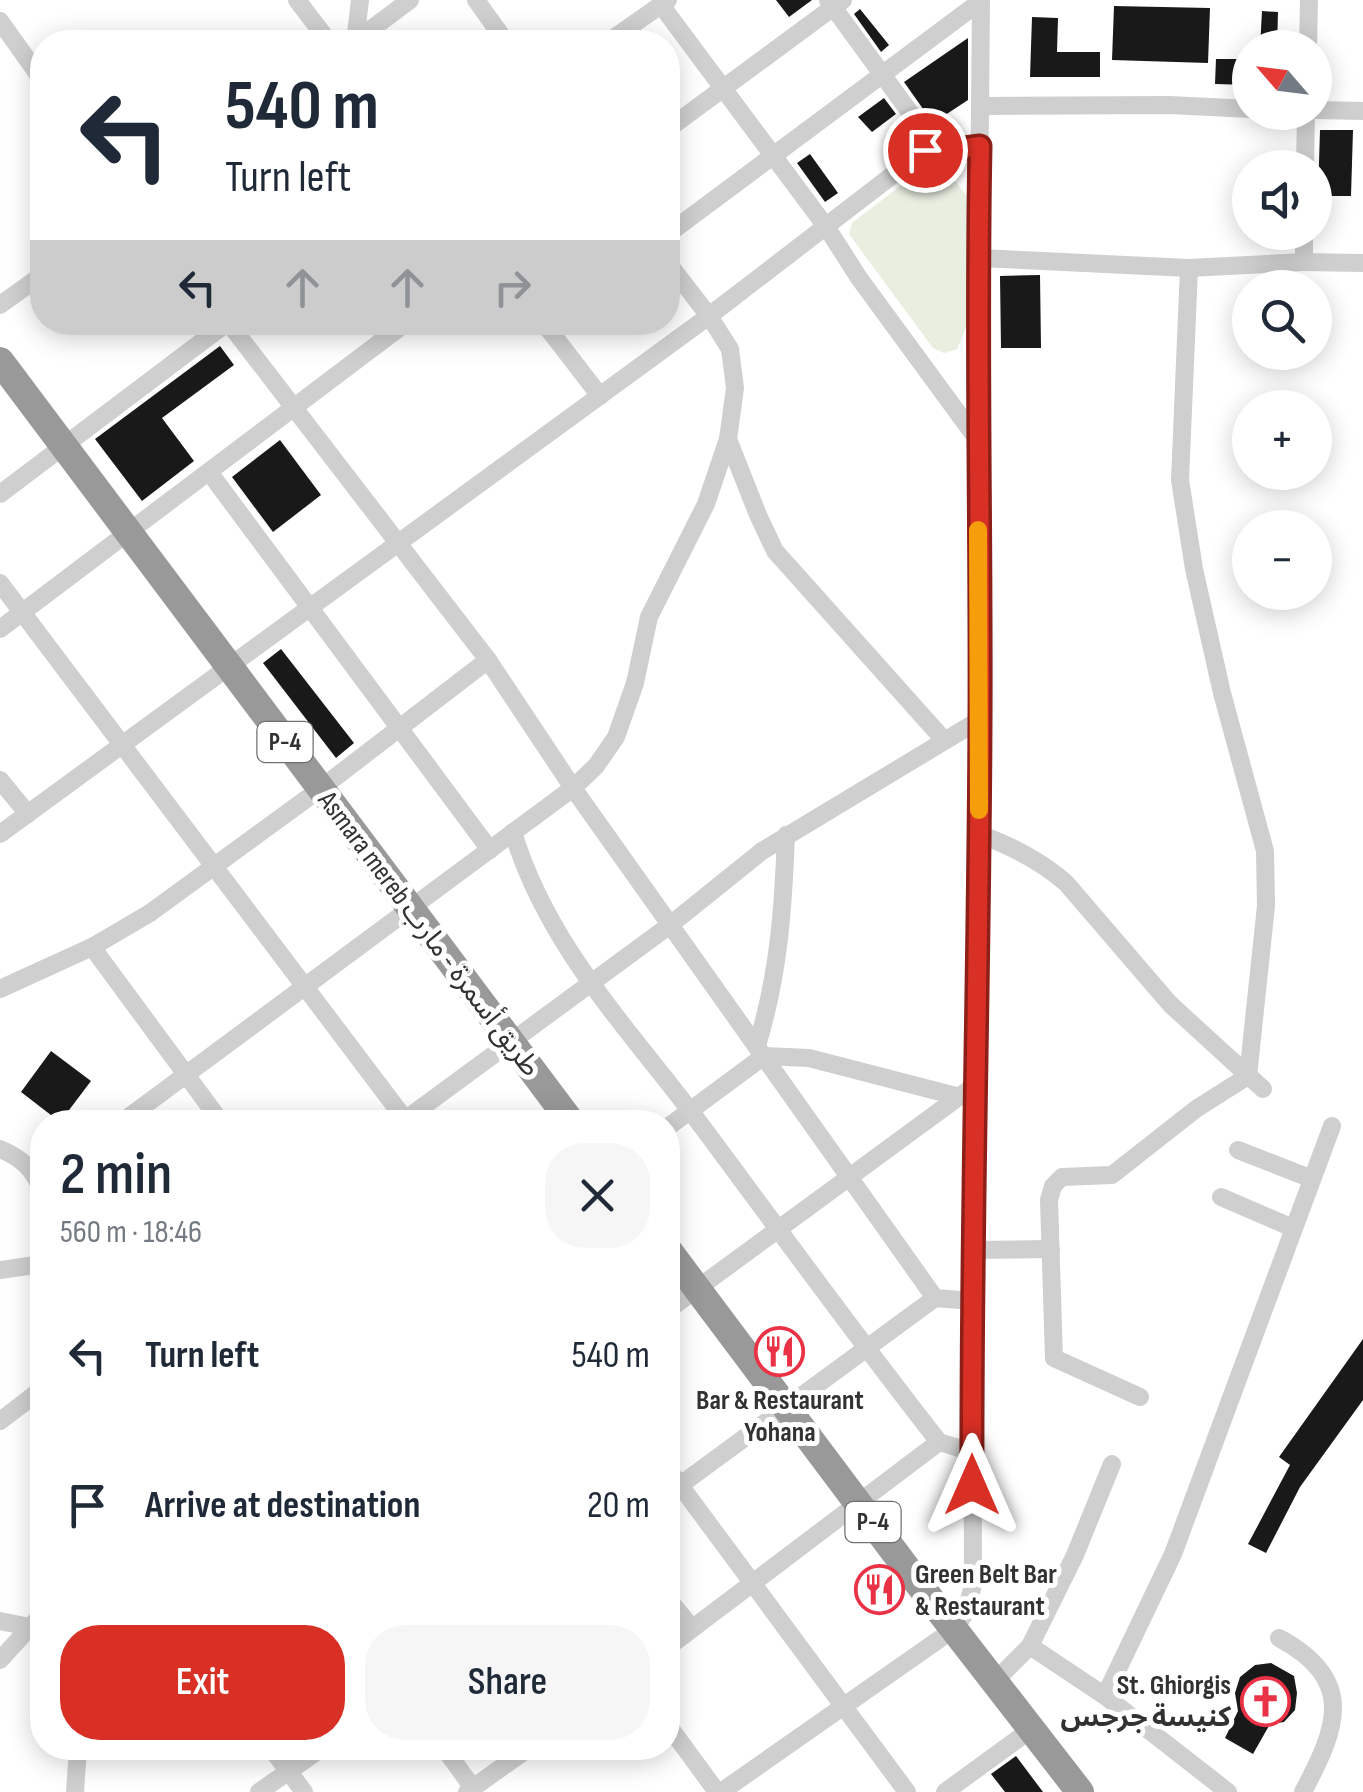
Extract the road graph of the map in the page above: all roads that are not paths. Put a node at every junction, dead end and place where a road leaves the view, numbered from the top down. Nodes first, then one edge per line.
1 (297, 0) edge
2 (360, 0) edge
3 (410, 0) edge
4 (476, 0) edge
5 (634, 0) edge
6 (981, 0) edge
7 (1309, 0) edge
8 (834, 2) edge
9 (659, 7) edge
10 (0, 21) edge
11 (320, 30) edge
12 (356, 30) edge
13 (370, 30) edge
14 (497, 30) edge
15 (625, 30) edge
16 (677, 30) edge
17 (1308, 30) edge
18 (680, 34) edge
19 (30, 63) edge
20 (882, 75) junction
21 (722, 88) junction
22 (981, 106) junction
23 (1232, 107) edge
24 (1332, 110) edge
25 (1363, 111) edge
26 (680, 120) edge
27 (933, 144) junction
28 (980, 146) junction
29 (773, 157) junction
30 (680, 225) edge
31 (827, 228) junction
32 (1304, 250) edge
33 (979, 258) junction
34 (1304, 262) junction
35 (1363, 263) edge
36 (1189, 268) junction
37 (680, 279) edge
38 (30, 283) edge
39 (0, 306) edge
40 (709, 316) junction
41 (211, 335) edge
42 (238, 335) edge
43 (390, 335) edge
44 (554, 335) edge
45 (0, 360) edge
46 (600, 396) junction
47 (292, 409) junction
48 (728, 439) junction
49 (978, 439) junction
50 (64, 447) junction
51 (208, 472) junction
52 (0, 494) edge
53 (127, 534) junction
54 (396, 543) junction
55 (0, 583) edge
56 (308, 608) junction
57 (22, 613) junction
58 (0, 629) edge
59 (488, 660) junction
60 (229, 668) junction
61 (980, 719) junction
62 (399, 727) junction
63 (944, 740) junction
64 (123, 744) junction
65 (0, 780) edge
66 (573, 788) junction
67 (320, 789) junction
68 (28, 814) junction
69 (514, 832) junction
70 (0, 834) edge
71 (979, 834) junction
72 (786, 835) junction
73 (490, 850) junction
74 (213, 865) junction
75 (411, 910) junction
76 (670, 925) junction
77 (92, 947) junction
78 (591, 985) junction
79 (306, 987) junction
80 (0, 989) edge
81 (512, 1042) junction
82 (761, 1051) junction
83 (187, 1075) junction
84 (1248, 1076) junction
85 (975, 1085) junction
86 (1263, 1089) dead end
87 (956, 1096) junction
88 (139, 1110) edge
89 (212, 1110) edge
90 (396, 1110) edge
91 (421, 1110) edge
92 (562, 1110) edge
93 (690, 1111) junction
94 (680, 1118) edge
95 (1332, 1126) dead end
96 (0, 1149) edge
97 (1238, 1150) dead end
98 (30, 1172) edge
99 (849, 1175) junction
100 (1312, 1179) junction
101 (1221, 1197) dead end
102 (776, 1228) junction
103 (1294, 1228) junction
104 (1051, 1249) junction
105 (972, 1250) junction
106 (30, 1266) edge
107 (680, 1266) edge
108 (0, 1270) edge
109 (696, 1288) junction
110 (935, 1298) junction
111 (972, 1300) junction
112 (680, 1301) edge
113 (865, 1347) junction
114 (1140, 1397) dead end
115 (30, 1398) edge
116 (785, 1407) junction
117 (0, 1421) edge
118 (938, 1442) junction
119 (972, 1452) junction
120 (1112, 1464) dead end
121 (680, 1477) edge
122 (680, 1494) edge
123 (859, 1503) junction
124 (753, 1582) junction
125 (680, 1614) edge
126 (30, 1620) edge
127 (0, 1621) edge
128 (30, 1627) edge
129 (692, 1628) junction
130 (954, 1629) junction
131 (680, 1637) edge
132 (1278, 1638) dead end
133 (1030, 1646) junction
134 (0, 1660) edge
135 (995, 1682) junction
136 (1104, 1696) junction
137 (844, 1705) junction
138 (1033, 1728) junction
139 (680, 1740) edge
140 (77, 1760) edge
141 (280, 1760) edge
142 (305, 1760) edge
143 (451, 1760) edge
144 (512, 1760) edge
145 (289, 1771) junction
146 (470, 1790) edge
147 (75, 1792) edge
148 (259, 1792) edge
149 (304, 1792) edge
150 (720, 1792) edge
151 (907, 1792) edge
152 (945, 1792) edge
153 (1080, 1792) edge
154 (1228, 1792) edge
155 (1303, 1792) edge

1 - 11 street
2 - 12 street
3 - 13 street
4 - 14 street
5 - 9 street
6 - 20 street
6 - 22 street
7 - 17 street
8 - 20 street
8 - 21 street
9 - 15 street
9 - 16 street
10 - 19 street
18 - 21 street
20 - 27 street
20 - 29 street
21 - 26 street
21 - 29 street
22 - 23 street
22 - 28 street
24 - 25 street
27 - 28 street
27 - 31 street
28 - 33 street
29 - 30 street
29 - 31 street
31 - 40 street
31 - 49 street
32 - 34 street
33 - 36 street
33 - 49 street
34 - 35 street
34 - 36 street
36 - 84 street
37 - 40 street
38 - 39 street
40 - 46 street
40 - 48 street
41 - 50 street
42 - 47 street
43 - 47 street
44 - 46 street
45 - 50 highway, Asmara mereb طريق أسمرة - مارب / P-4
46 - 54 street
47 - 51 street
47 - 54 street
48 - 63 street
48 - 66 street
49 - 61 street
50 - 52 street
50 - 53 highway, Asmara mereb طريق أسمرة - مارب / P-4
51 - 53 street
51 - 56 street
53 - 57 street
53 - 60 highway, Asmara mereb طريق أسمرة - مارب / P-4
54 - 56 street
54 - 59 street
55 - 57 street
56 - 60 street
56 - 62 street
57 - 58 street
57 - 64 street
59 - 62 street
59 - 66 street
60 - 64 street
60 - 67 highway, Asmara mereb طريق أسمرة - مارب / P-4
61 - 63 street
61 - 71 street
62 - 67 street
62 - 73 street
63 - 72 street
64 - 68 street
64 - 74 street
65 - 68 street
66 - 69 street
66 - 76 street
67 - 74 street
67 - 75 highway, Asmara mereb طريق أسمرة - مارب / P-4
68 - 70 street
69 - 73 street
69 - 78 street
71 - 84 street
71 - 85 street
72 - 76 street
72 - 82 street
73 - 75 street
74 - 77 street
74 - 79 street
75 - 79 street
75 - 81 highway, Asmara mereb طريق أسمرة - مارب / P-4
76 - 78 street
76 - 82 street
77 - 80 street
77 - 83 street
78 - 81 street
78 - 93 street
79 - 83 street
79 - 90 street
81 - 91 street
81 - 92 highway, Asmara mereb طريق أسمرة - مارب / P-4
82 - 87 street
82 - 93 street
82 - 99 street
83 - 88 street
83 - 89 street
84 - 86 street
84 - 104 street
85 - 87 street
85 - 105 street
87 - 99 street
93 - 94 street
93 - 102 street
95 - 100 street
96 - 98 street
97 - 100 street
99 - 102 street
99 - 110 street
100 - 103 street
101 - 103 street
102 - 109 street
102 - 113 street
103 - 136 street
104 - 105 street
104 - 114 street
105 - 111 street
106 - 108 street
107 - 109 highway, P-4
109 - 112 street
109 - 116 highway, P-4
110 - 111 street
110 - 113 street
111 - 119 street
113 - 116 street
113 - 118 street
115 - 117 street
116 - 121 street
116 - 123 highway, P-4
118 - 119 street
118 - 123 street
119 - 130 street
120 - 133 street
122 - 124 street
123 - 124 street
123 - 130 highway, P-4
124 - 129 street
124 - 137 street
125 - 129 street
126 - 127 street
128 - 134 street
129 - 131 street
130 - 135 highway, P-4
130 - 137 street
132 - 155 street
133 - 135 street
133 - 136 street
135 - 138 highway, P-4
136 - 154 street
137 - 150 street
137 - 151 street
138 - 152 street
138 - 153 highway, P-4
139 - 150 street
140 - 147 street
141 - 145 street
142 - 145 street
143 - 146 street
144 - 146 street
145 - 148 street
145 - 149 street

